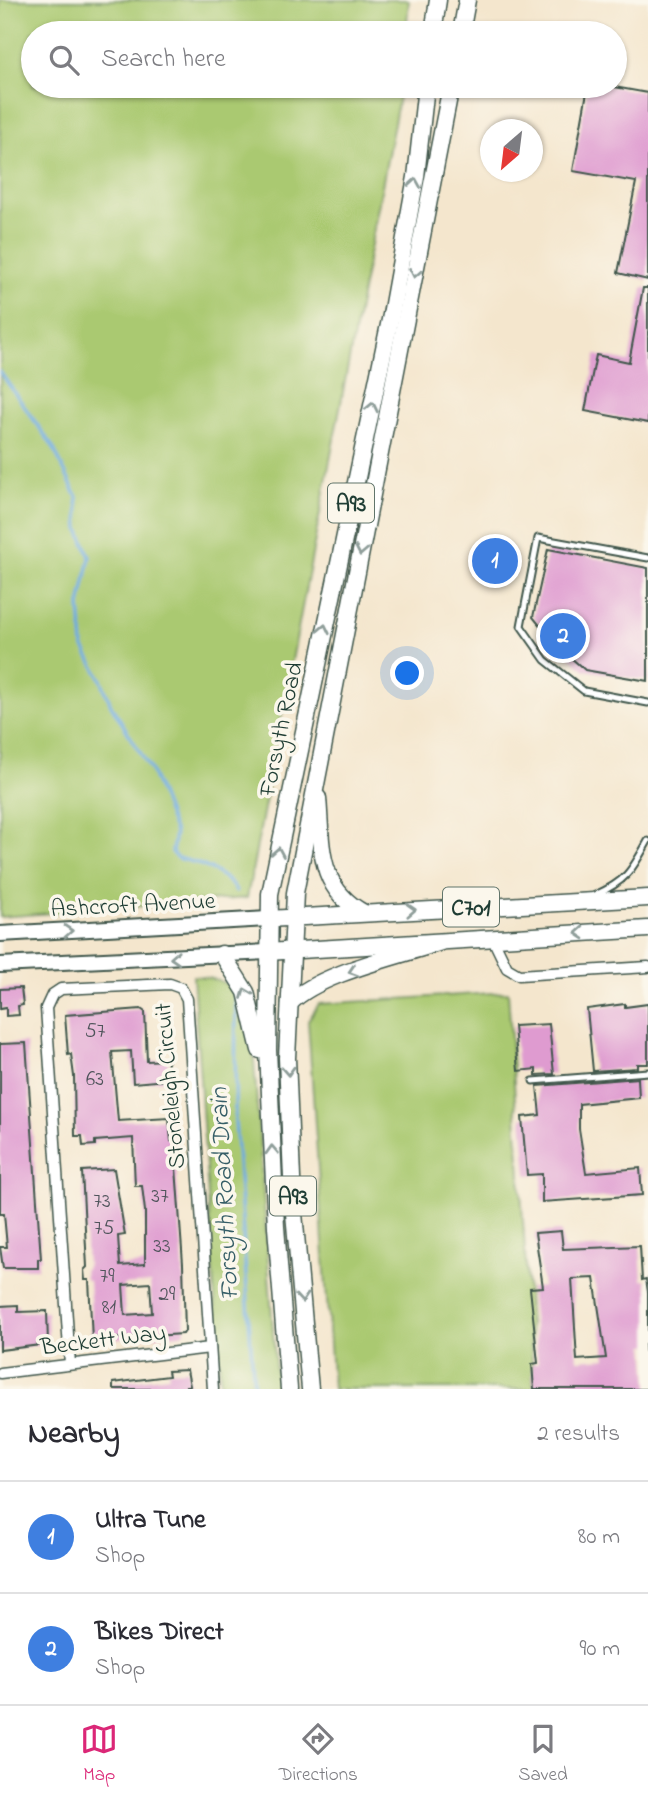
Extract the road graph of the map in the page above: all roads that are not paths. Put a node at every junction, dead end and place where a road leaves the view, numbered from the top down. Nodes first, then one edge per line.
1 (438, 0) edge
2 (467, 0) edge
3 (435, 21) edge
4 (463, 21) edge
5 (425, 98) edge
6 (449, 98) edge
7 (648, 558) edge
8 (648, 702) edge
9 (316, 774) junction
10 (648, 841) edge
11 (648, 898) edge
12 (580, 902) junction
13 (365, 912) junction
14 (293, 918) junction
15 (268, 919) junction
16 (648, 929) edge
17 (0, 934) edge
18 (493, 939) junction
19 (441, 942) junction
20 (293, 951) junction
21 (267, 952) junction
22 (222, 954) junction
23 (0, 965) edge
24 (648, 967) edge
25 (290, 1003) junction
26 (648, 1072) edge
27 (533, 1080) dead end
28 (270, 1108) junction
29 (210, 1348) junction
30 (70, 1364) junction
31 (0, 1373) edge
32 (213, 1389) edge
33 (289, 1389) edge
34 (310, 1389) edge

1 - 3 main road
2 - 4 main road
15 -> 5 main road, Forsyth Road / A93
6 -> 9 main road, Forsyth Road / A93
7 - 8 lane
9 - 13 main road
9 - 14 main road, Forsyth Road / A93
10 - 12 lane
11 - 12 main road, C701
13 -> 12 main road, C701
13 - 14 main road, C701
14 - 15 main road, C701
14 - 20 main road, Forsyth Road / A93
17 -> 15 main road, Ashcroft Avenue
15 - 21 main road, Forsyth Road / A93
16 -> 18 main road, C701
18 - 19 main road, C701
18 - 24 street
19 - 20 main road, C701
19 -> 25 main road
20 - 21 main road, C701
20 - 25 main road, Forsyth Road / A93
21 - 22 main road
21 - 28 main road, Forsyth Road / A93
22 -> 23 main road
28 -> 22 main road
25 -> 34 main road, Forsyth Road / A93
26 - 27 lane
33 -> 28 main road, Forsyth Road / A93
29 - 30 street, Beckett Way
29 - 30 street, Stoneleigh Circuit
29 - 32 street, Stoneleigh Circuit
30 - 31 street, Beckett Way

